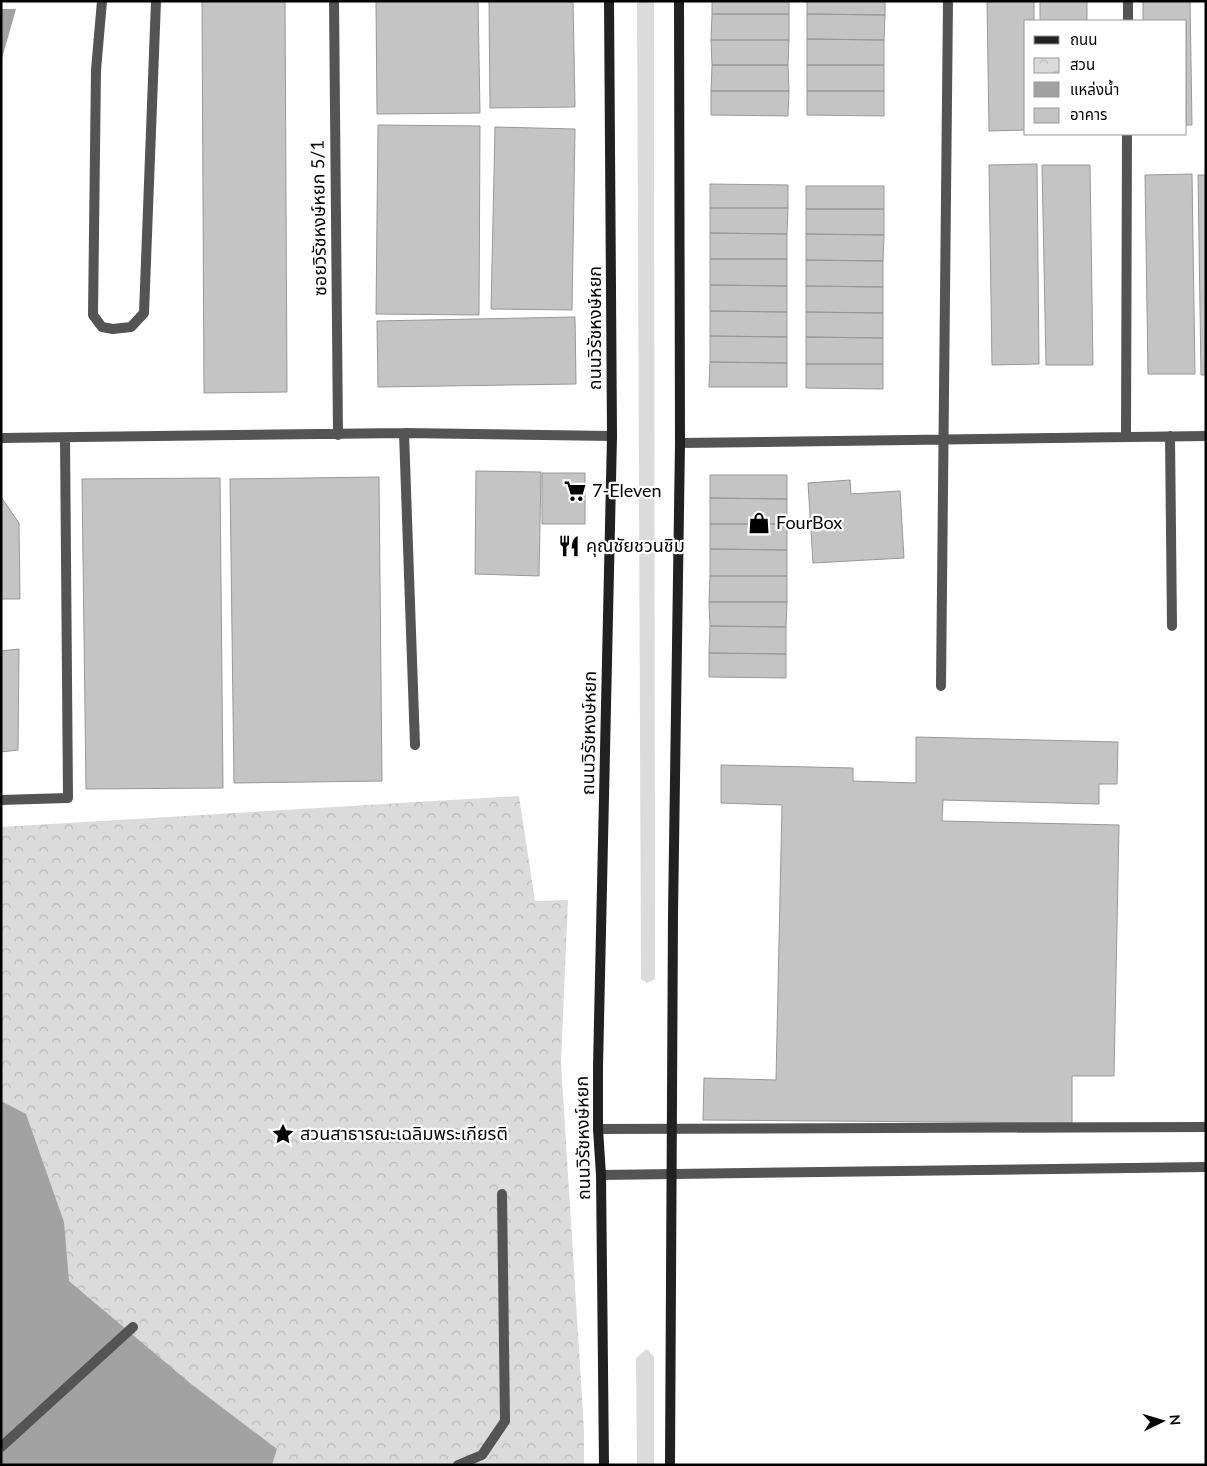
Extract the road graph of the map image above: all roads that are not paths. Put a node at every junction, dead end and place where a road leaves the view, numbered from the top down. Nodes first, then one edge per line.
1 (102, 1) edge
2 (156, 1) edge
3 (334, 1) edge
4 (608, 1) edge
5 (679, 1) edge
6 (948, 1) edge
7 (1128, 1) edge
8 (1128, 20) edge
9 (1127, 135) edge
10 (404, 433) junction
11 (338, 435) junction
12 (612, 436) junction
13 (1126, 436) junction
14 (1170, 436) junction
15 (1206, 436) edge
16 (1, 438) edge
17 (65, 438) junction
18 (943, 439) junction
19 (680, 443) junction
20 (1172, 626) dead end
21 (941, 686) dead end
22 (415, 745) dead end
23 (1, 800) edge
24 (1206, 1127) edge
25 (598, 1129) junction
26 (671, 1130) junction
27 (1206, 1168) edge
28 (601, 1175) junction
29 (671, 1175) junction
30 (502, 1194) dead end
31 (133, 1326) dead end
32 (1, 1447) edge
33 (458, 1465) edge
34 (604, 1465) edge
35 (670, 1465) edge

1 - 2 street
3 - 11 street, ซอยวิรัชหงษ์หยก 5/1
4 - 12 main road, ถนนวิรัชหงษ์หยก
5 - 19 main road
6 - 18 street
7 - 8 street
9 - 13 street
10 - 11 street
10 - 12 street
10 - 22 street
11 - 17 street
12 - 25 main road, ถนนวิรัชหงษ์หยก
13 - 14 street
13 - 18 street
14 - 15 street
14 - 20 street
16 - 17 street
17 - 23 street
18 - 19 street
18 - 21 street
19 - 26 main road
24 - 26 street
25 - 26 street
25 - 28 main road, ถนนวิรัชหงษ์หยก
26 - 29 main road
27 - 29 street
28 - 29 street
28 - 34 main road, ถนนวิรัชหงษ์หยก
29 - 35 main road
30 - 33 street
31 - 32 street

